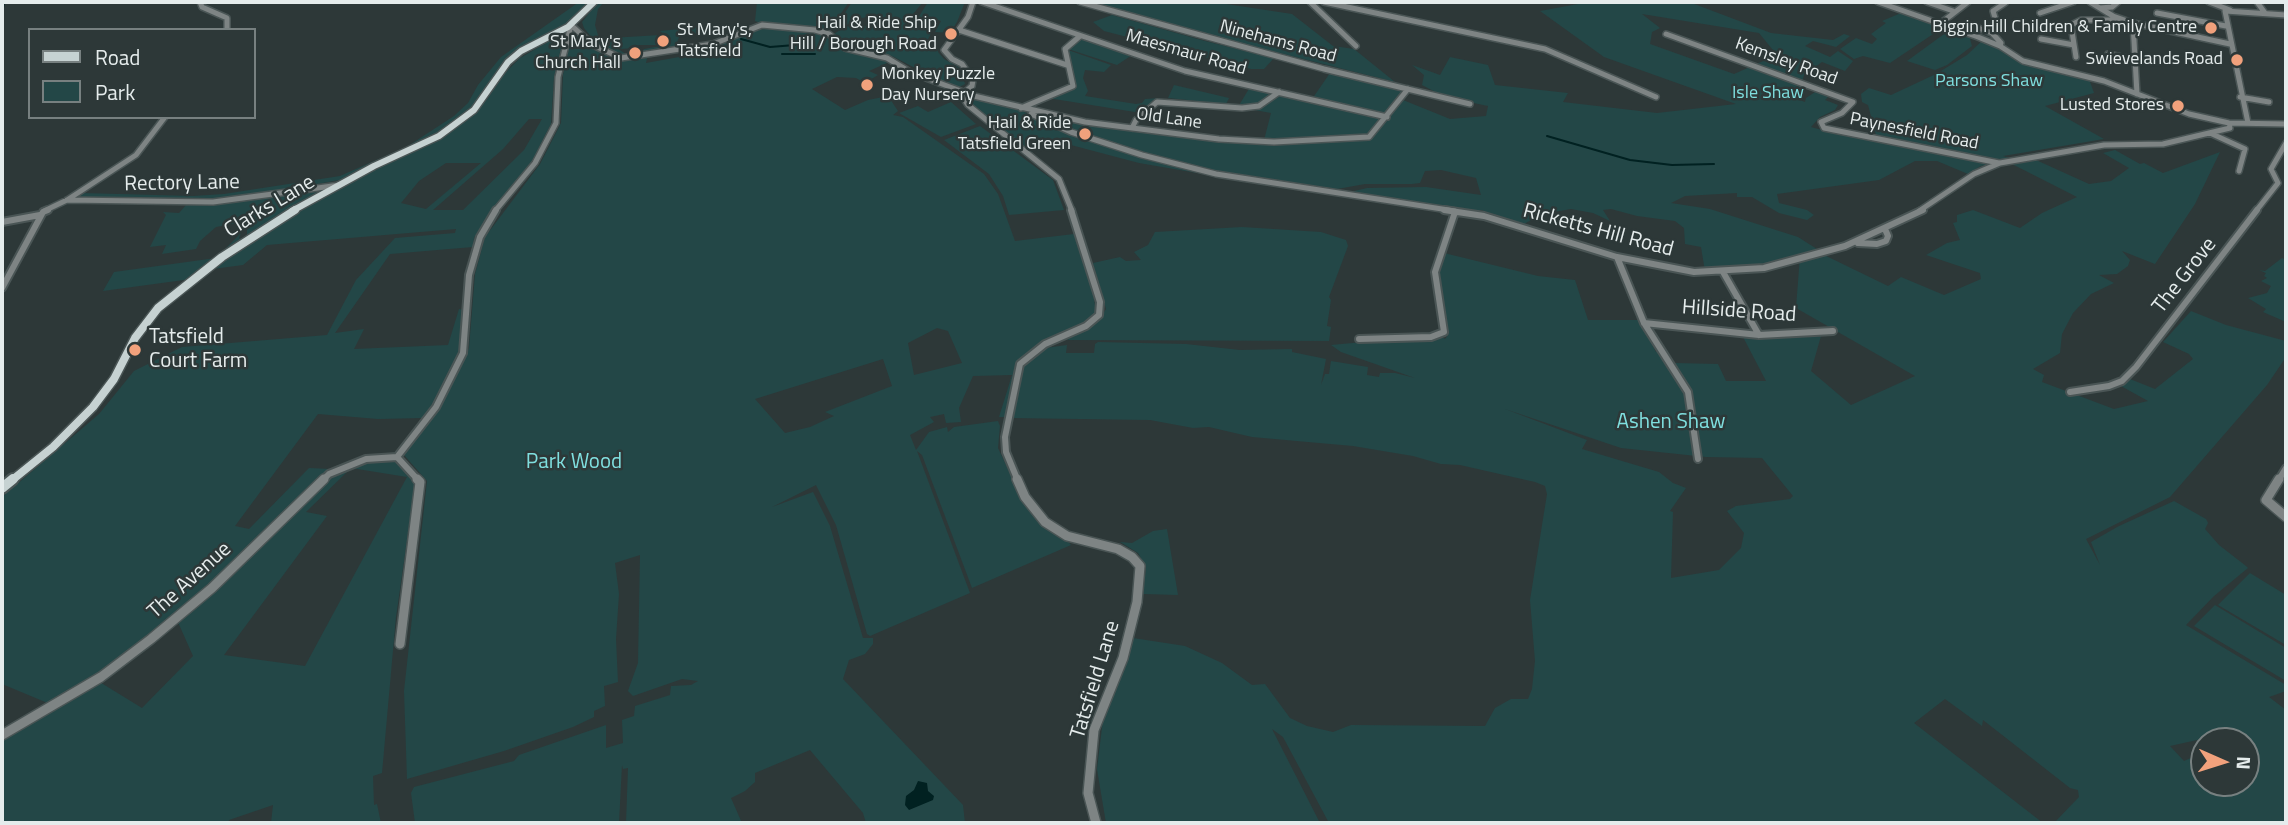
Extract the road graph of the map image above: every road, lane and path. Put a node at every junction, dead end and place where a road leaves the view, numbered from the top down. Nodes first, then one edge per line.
1 (200, 2) edge
2 (594, 2) edge
3 (973, 2) edge
4 (982, 2) edge
5 (1080, 2) edge
6 (1310, 2) edge
7 (1324, 2) edge
8 (1878, 2) edge
9 (1927, 2) edge
10 (1968, 2) edge
11 (2074, 2) edge
12 (2090, 2) edge
13 (2118, 2) edge
14 (2209, 2) edge
15 (2257, 2) edge
16 (2005, 3) edge
17 (2099, 8) junction
18 (2230, 10) junction
19 (1953, 11) junction
20 (2040, 13) dead end
21 (2157, 13) dead end
22 (2265, 13) junction
23 (2286, 15) edge
24 (2122, 20) junction
25 (1941, 23) junction
26 (2133, 23) junction
27 (1967, 24) dead end
28 (571, 25) junction
29 (2226, 26) junction
30 (228, 28) edge
31 (958, 30) junction
32 (1992, 33) junction
33 (1667, 34) dead end
34 (1080, 36) junction
35 (2041, 39) dead end
36 (2230, 44) junction
37 (2074, 45) junction
38 (1356, 46) dead end
39 (2000, 46) junction
40 (2108, 54) dead end
41 (2076, 57) dead end
42 (2135, 60) junction
43 (1067, 65) junction
44 (1408, 89) junction
45 (1279, 92) junction
46 (965, 94) junction
47 (2137, 94) junction
48 (2266, 95) dead end
49 (1656, 96) dead end
50 (2240, 97) junction
51 (1470, 104) dead end
52 (1021, 109) junction
53 (1387, 117) junction
54 (163, 119) edge
55 (2229, 122) junction
56 (2248, 123) junction
57 (2286, 124) edge
58 (1132, 128) junction
59 (1824, 128) joint
60 (2210, 133) junction
61 (2286, 143) edge
62 (2000, 163) junction
63 (2239, 172) dead end
64 (340, 185) junction
65 (66, 200) junction
66 (1455, 212) junction
67 (40, 215) junction
68 (2, 222) edge
69 (1618, 257) junction
70 (1723, 272) junction
71 (2, 288) edge
72 (1644, 323) junction
73 (1833, 331) dead end
74 (1759, 335) junction
75 (1359, 339) dead end
76 (2070, 393) dead end
77 (397, 457) junction
78 (1698, 459) dead end
79 (2285, 473) edge
80 (2, 488) edge
81 (2286, 517) edge
82 (400, 643) dead end
83 (2, 735) edge
84 (1096, 823) edge

1 - 30 street
2 - 28 main road, Clarks Lane
3 - 31 street
4 - 34 street, Maesmaur Road
5 - 44 street, Ninehams Road
6 - 38 street
7 - 49 street
8 - 25 street
9 - 19 street
10 - 19 street
11 - 20 street
12 - 17 street
13 - 17 street
14 - 18 street
15 - 22 street
16 - 32 street
17 - 24 street
18 - 22 street
18 - 29 street
19 - 25 street
21 - 29 street
22 - 23 street
24 - 26 street
24 - 37 street
25 - 39 street
26 - 36 street
26 - 42 street
27 - 32 street
28 - 46 street, Old Lane
28 - 64 main road, Clarks Lane
28 - 77 street
29 - 36 street
31 - 43 street
31 - 46 street
32 - 39 street
33 - 59 street, Kemsley Road
34 - 43 street
34 - 45 street, Maesmaur Road
35 - 37 street
36 - 50 street
37 - 41 street
39 - 47 street
40 - 42 street
42 - 47 street
43 - 52 street
44 - 51 street, Ninehams Road
44 - 53 street
45 - 53 street, Maesmaur Road
45 - 58 street
46 - 52 street, Old Lane
46 - 84 street, Tatsfield Lane
47 - 55 street
48 - 50 street
50 - 56 street
52 - 58 street, Old Lane
52 - 66 street, Ricketts Hill Road
53 - 58 street, Old Lane
54 - 65 street
55 - 56 street
55 - 60 street
56 - 57 street
59 - 62 street, Paynesfield Road
60 - 62 street
60 - 63 street
61 - 76 street, The Grove
62 - 70 street, Ricketts Hill Road
64 - 65 street, Rectory Lane
64 - 80 main road, Clarks Lane
65 - 67 street
66 - 69 street, Ricketts Hill Road
66 - 75 street
67 - 68 street
67 - 71 street
69 - 70 street, Ricketts Hill Road
69 - 72 street
70 - 74 street
72 - 74 street, Hillside Road
72 - 78 street
73 - 74 street, Hillside Road
77 - 82 street
77 - 83 street, The Avenue
79 - 81 street

